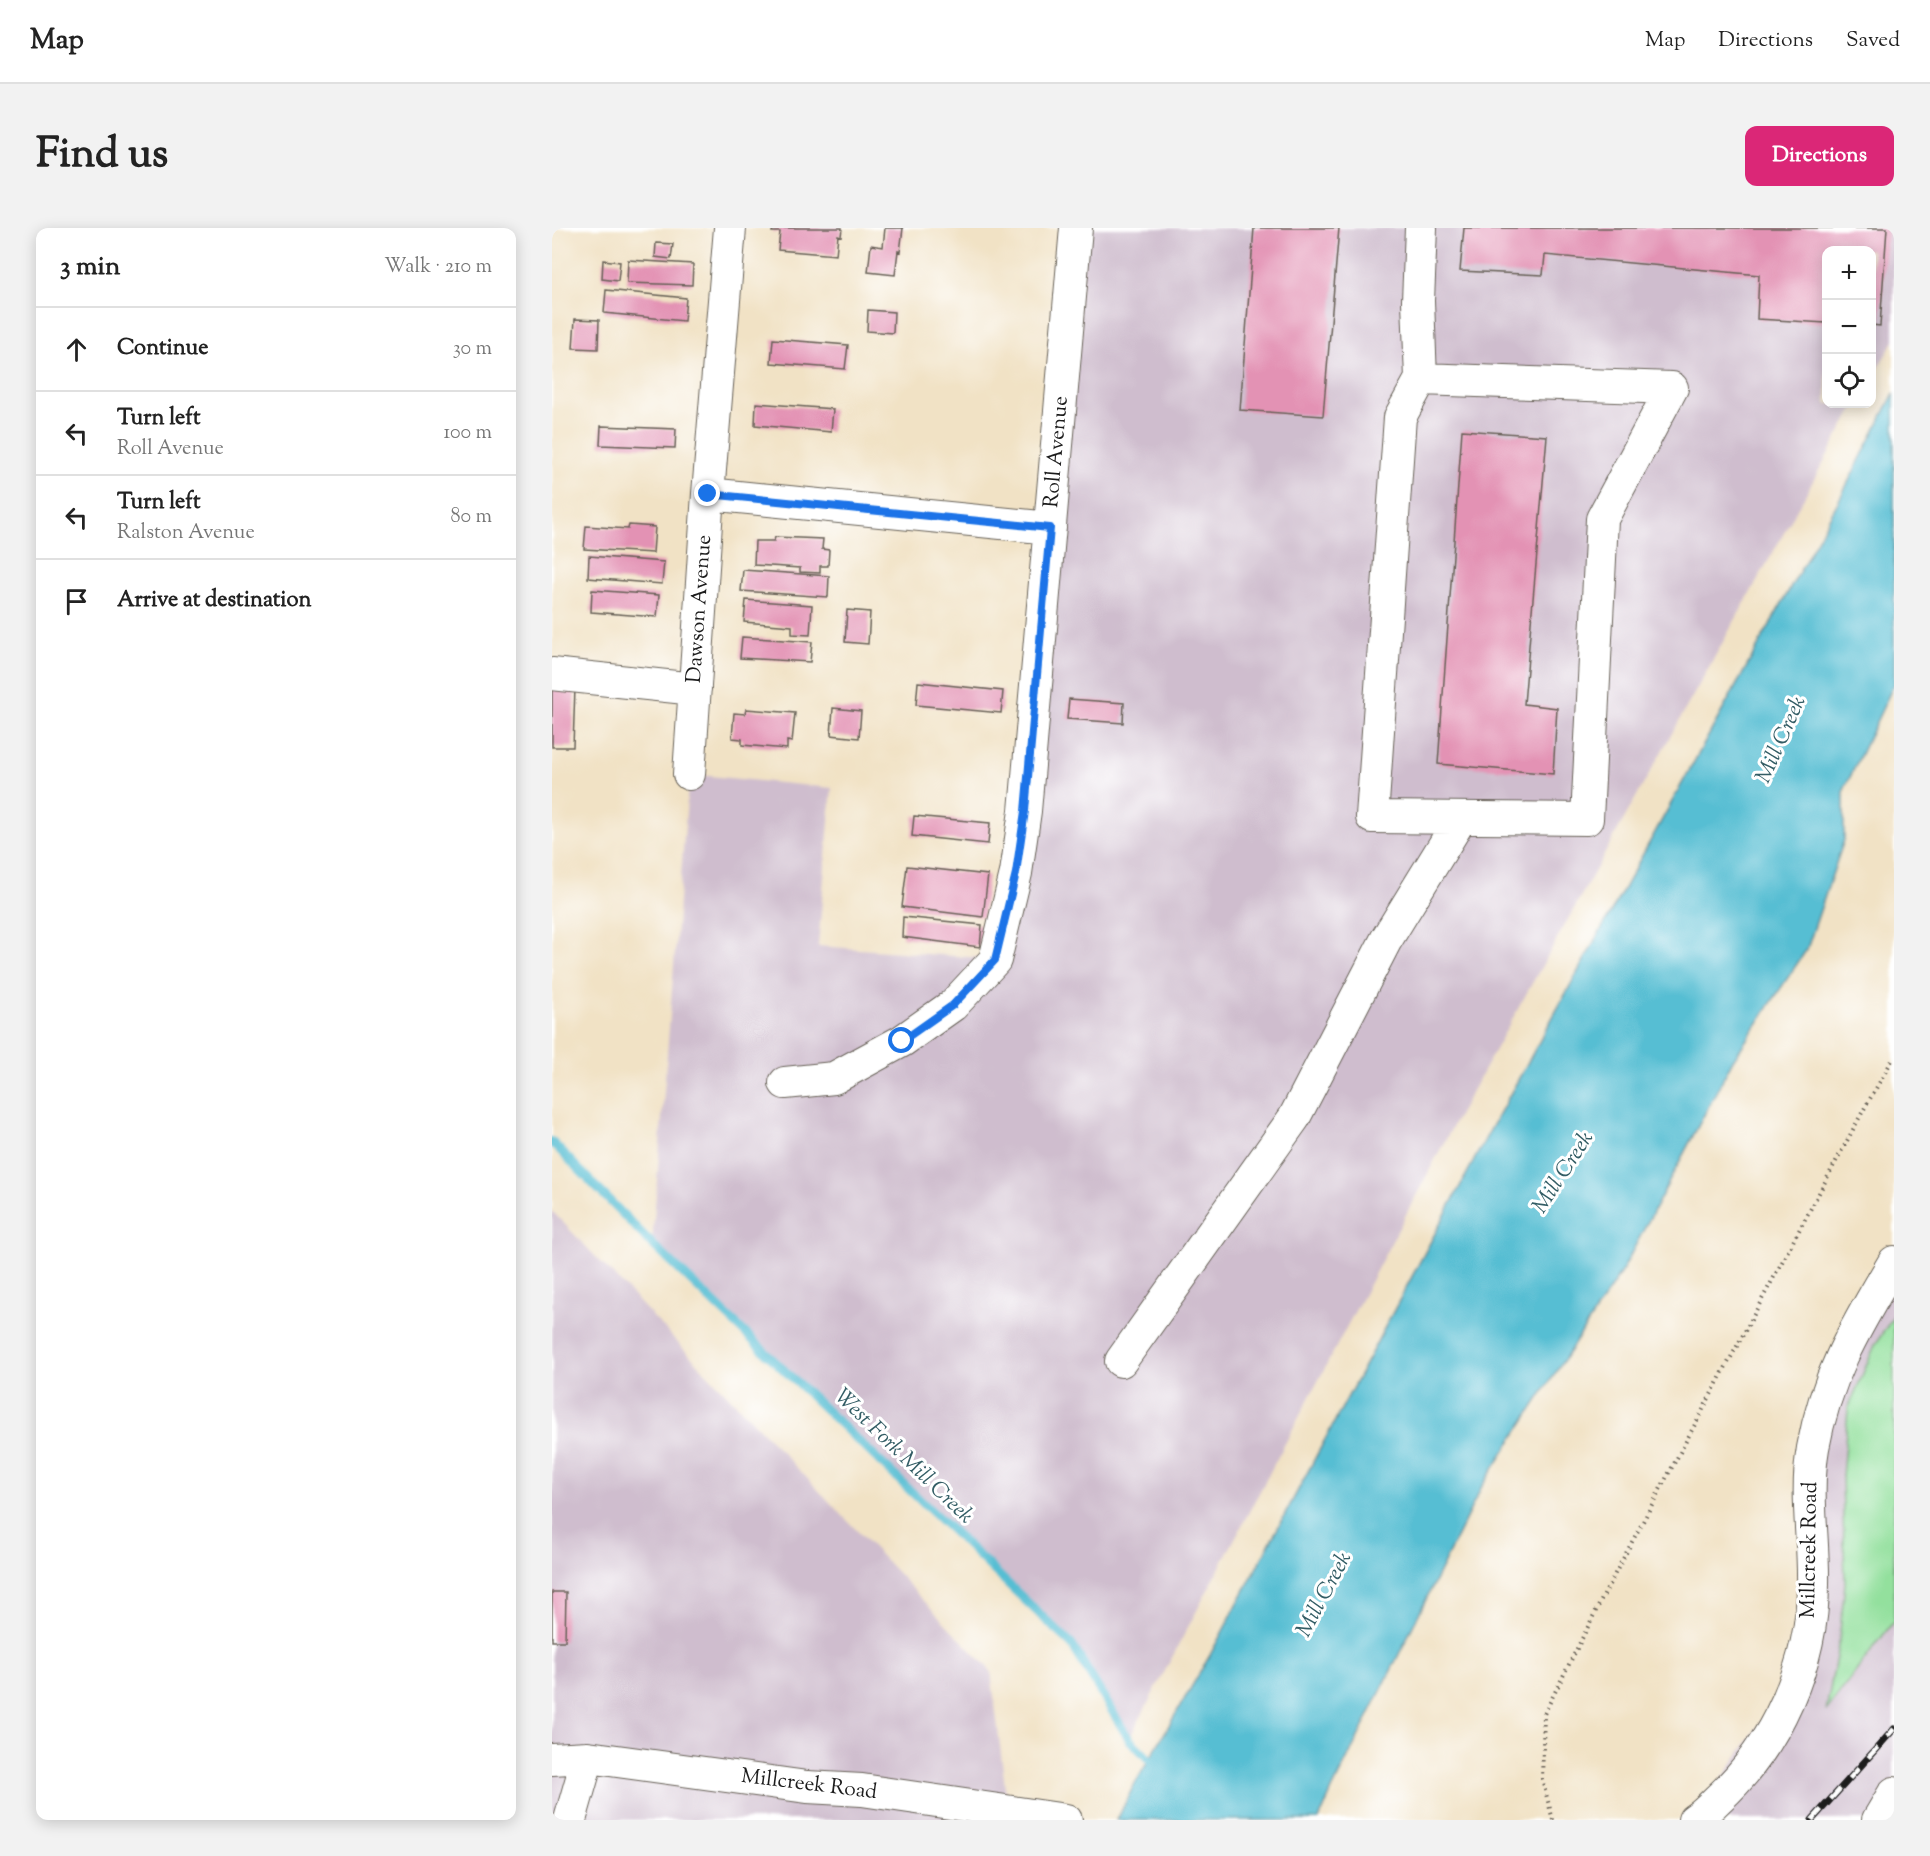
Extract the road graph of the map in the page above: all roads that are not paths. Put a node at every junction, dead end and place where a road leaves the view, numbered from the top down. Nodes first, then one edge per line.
1 (730, 228) edge
2 (1076, 228) edge
3 (1421, 228) edge
4 (1421, 379) junction
5 (708, 494) junction
6 (1050, 528) junction
7 (552, 674) edge
8 (695, 689) junction
9 (689, 774) dead end
10 (1461, 818) junction
11 (785, 1083) dead end
12 (1894, 1262) edge
13 (1121, 1361) dead end
14 (588, 1756) junction
15 (552, 1759) edge
16 (1894, 1793) edge
17 (570, 1820) edge
18 (1066, 1820) edge
19 (1694, 1820) edge
20 (1878, 1820) edge

1 - 5 street, Dawson Avenue
2 - 6 street, Roll Avenue
3 - 4 street
4 - 10 street
4 - 10 street
5 - 6 street
5 - 8 street, Dawson Avenue
6 - 11 street, Roll Avenue
7 - 8 street
8 - 9 street, Dawson Avenue
10 - 13 street
12 - 19 street, Millcreek Road
14 - 15 street, Millcreek Road
14 - 17 street
14 - 18 street, Millcreek Road
16 - 20 street

